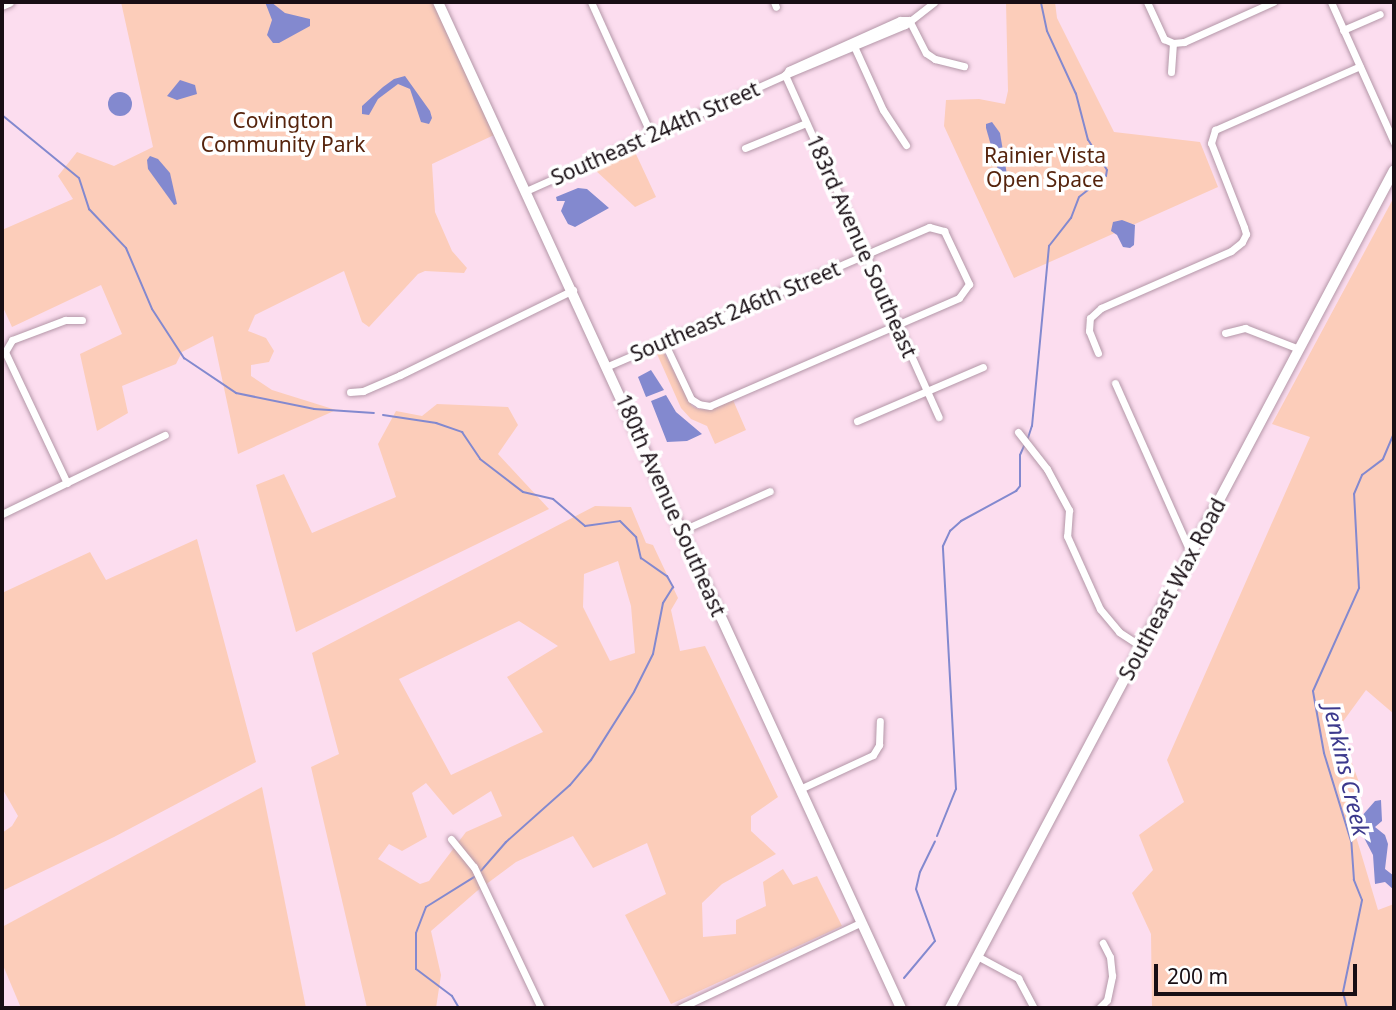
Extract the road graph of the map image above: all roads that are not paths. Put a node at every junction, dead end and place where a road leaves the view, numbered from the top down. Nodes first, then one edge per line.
1 (9, 2) edge
2 (438, 2) edge
3 (591, 2) edge
4 (934, 2) edge
5 (1147, 2) edge
6 (1273, 2) edge
7 (1331, 2) edge
8 (2, 5) edge
9 (1380, 14) dead end
10 (909, 20) junction
11 (1343, 30) junction
12 (1173, 43) junction
13 (853, 44) junction
14 (964, 66) dead end
15 (1360, 66) junction
16 (1171, 72) dead end
17 (785, 75) junction
18 (806, 123) junction
19 (651, 134) junction
20 (1394, 142) edge
21 (906, 145) dead end
22 (745, 148) dead end
23 (1394, 170) edge
24 (526, 191) junction
25 (864, 255) junction
26 (573, 290) junction
27 (82, 320) dead end
28 (897, 325) junction
29 (1225, 333) dead end
30 (664, 342) junction
31 (1299, 349) junction
32 (1098, 353) dead end
33 (608, 366) junction
34 (983, 367) dead end
35 (1115, 383) dead end
36 (350, 391) dead end
37 (927, 391) junction
38 (940, 417) dead end
39 (857, 421) dead end
40 (1018, 432) dead end
41 (166, 435) dead end
42 (67, 483) junction
43 (770, 491) dead end
44 (2, 514) edge
45 (683, 530) junction
46 (1191, 554) junction
47 (1142, 647) junction
48 (880, 721) dead end
49 (802, 788) junction
50 (451, 839) dead end
51 (862, 922) junction
52 (1103, 943) dead end
53 (977, 956) junction
54 (541, 1008) edge
55 (680, 1008) edge
56 (901, 1008) edge
57 (950, 1008) edge
58 (1034, 1008) edge
59 (1099, 1008) edge

1 - 8 street
2 - 24 street, 180th Avenue Southeast
3 - 19 street
4 - 10 street, Southeast 244th Street
5 - 12 street
6 - 12 street
7 - 11 street
9 - 11 street
10 - 13 street, Southeast 244th Street
10 - 14 street
11 - 15 street
12 - 16 street
13 - 17 street, Southeast 244th Street
13 - 21 street
15 - 20 street
15 - 32 street
17 - 18 street, 183rd Avenue Southeast
17 - 19 street, Southeast 244th Street
18 - 22 street
18 - 25 street, 183rd Avenue Southeast
19 - 24 street, Southeast 244th Street
23 - 31 street, Southeast Wax Road
24 - 26 street, 180th Avenue Southeast
25 - 28 street, 183rd Avenue Southeast
25 - 28 street, Southeast 246th Street
25 - 30 street, Southeast 246th Street
26 - 33 street, 180th Avenue Southeast
26 - 36 street
27 - 42 street
28 - 30 street
28 - 37 street, 183rd Avenue Southeast
29 - 31 street
30 - 33 street, Southeast 246th Street
31 - 46 street, Southeast Wax Road
33 - 45 street, 180th Avenue Southeast
34 - 37 street
35 - 46 street
37 - 38 street, 183rd Avenue Southeast
37 - 39 street
40 - 47 street
41 - 42 street
42 - 44 street
43 - 45 street
45 - 49 street, 180th Avenue Southeast
46 - 47 street, Southeast Wax Road
47 - 53 street, Southeast Wax Road
48 - 49 street
49 - 51 street, 180th Avenue Southeast
50 - 54 street
51 - 55 street
51 - 56 street, 180th Avenue Southeast
52 - 59 street
53 - 57 street, Southeast Wax Road
53 - 58 street

